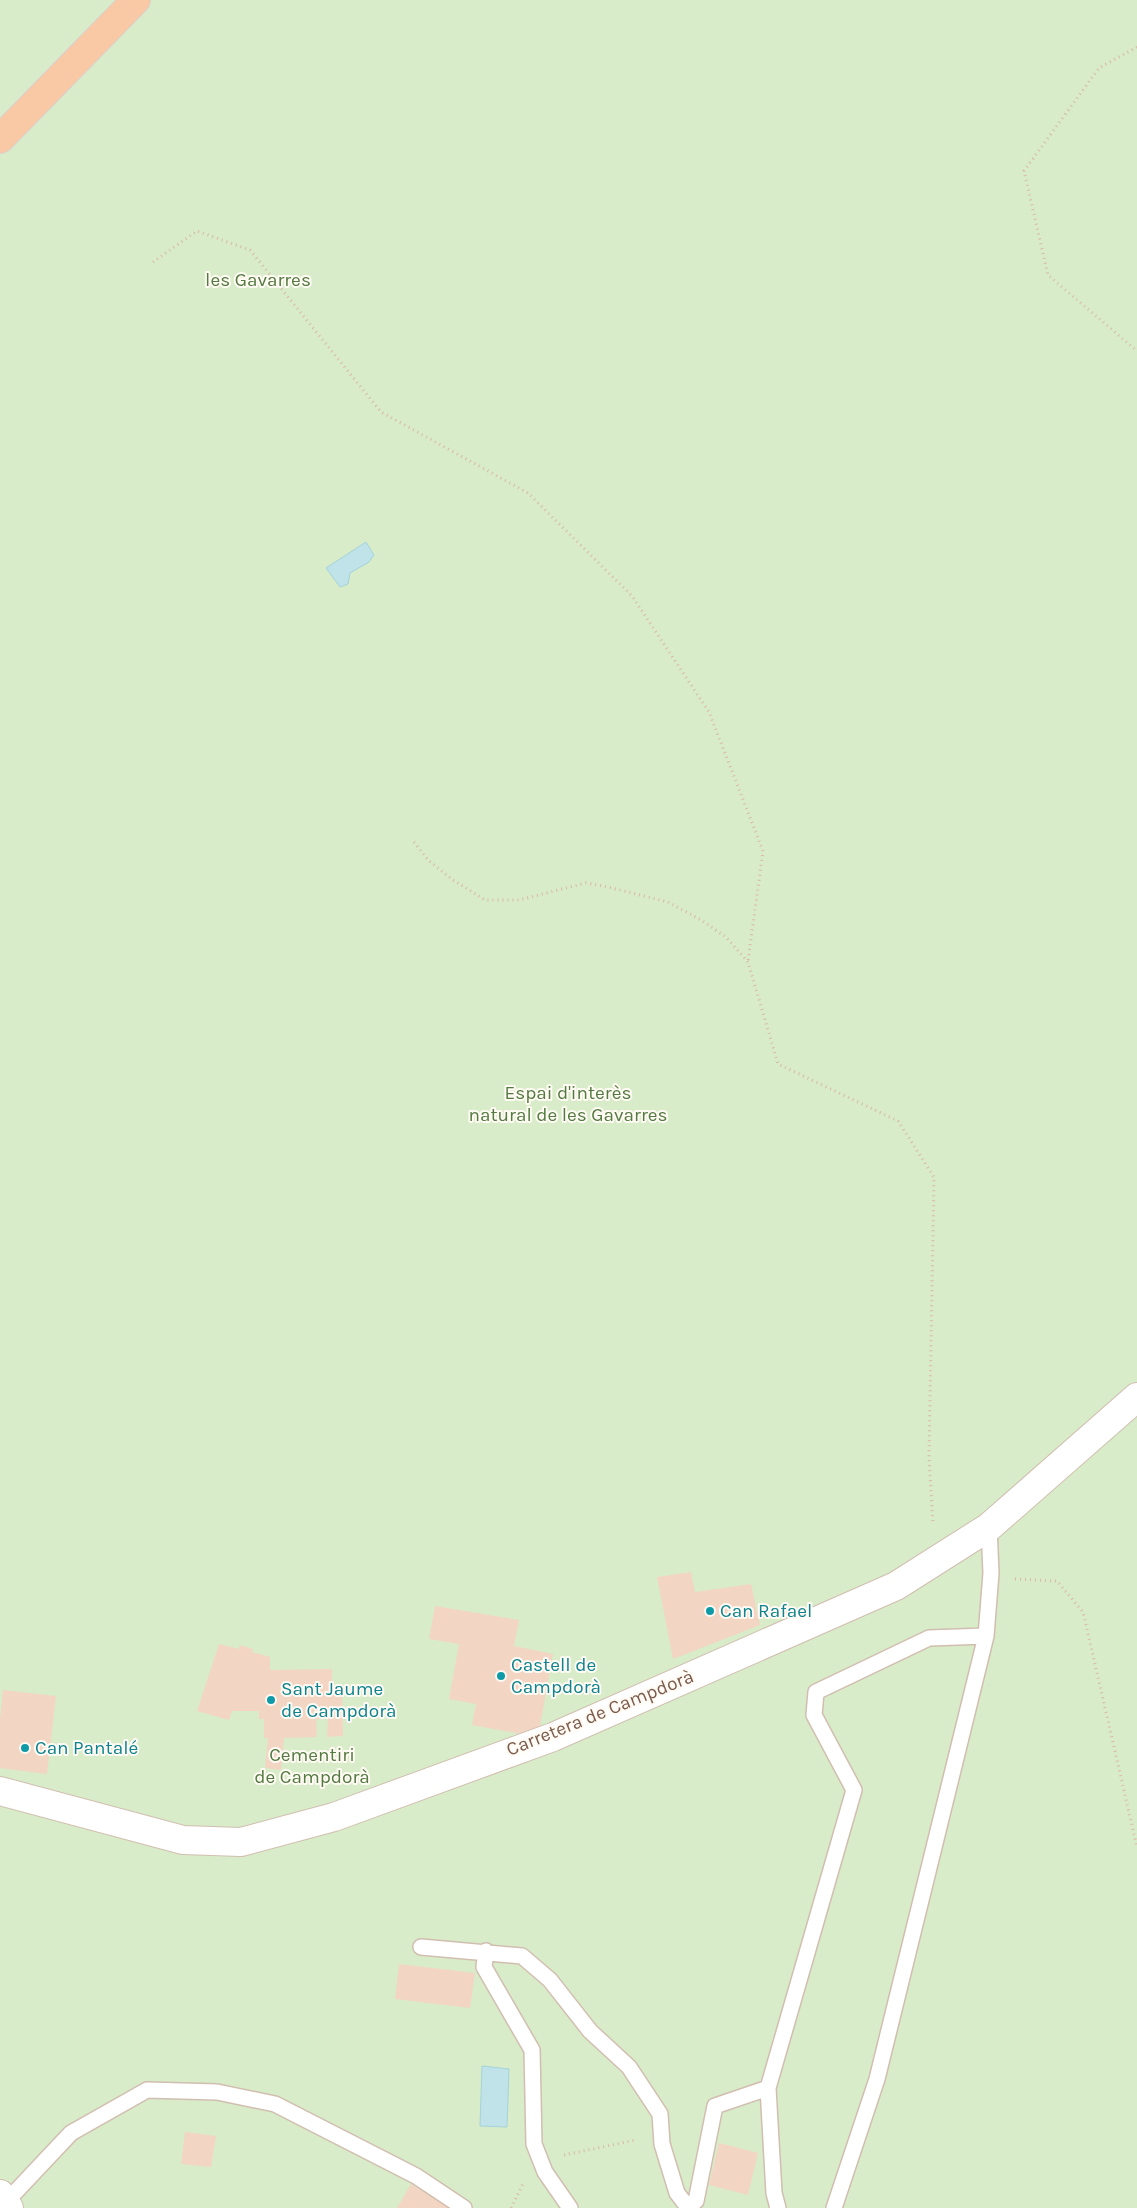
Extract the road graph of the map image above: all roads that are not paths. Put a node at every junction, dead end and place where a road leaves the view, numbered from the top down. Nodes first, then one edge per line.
1 (136, 0) edge
2 (0, 139) edge
3 (1137, 1397) edge
4 (990, 1527) junction
5 (986, 1636) junction
6 (0, 1791) edge
7 (420, 1947) dead end
8 (486, 1951) junction
9 (768, 2088) junction
10 (5, 2201) edge
11 (464, 2208) edge
12 (570, 2208) edge
13 (778, 2208) edge
14 (834, 2208) edge

1 - 2 highway
3 - 4 street, Carretera de Campdorà
4 - 5 lane
4 - 6 street, Carretera de Campdorà
5 - 9 lane
5 - 14 lane
7 - 8 lane
8 - 9 lane
8 - 12 lane
9 - 13 lane
10 - 11 lane

